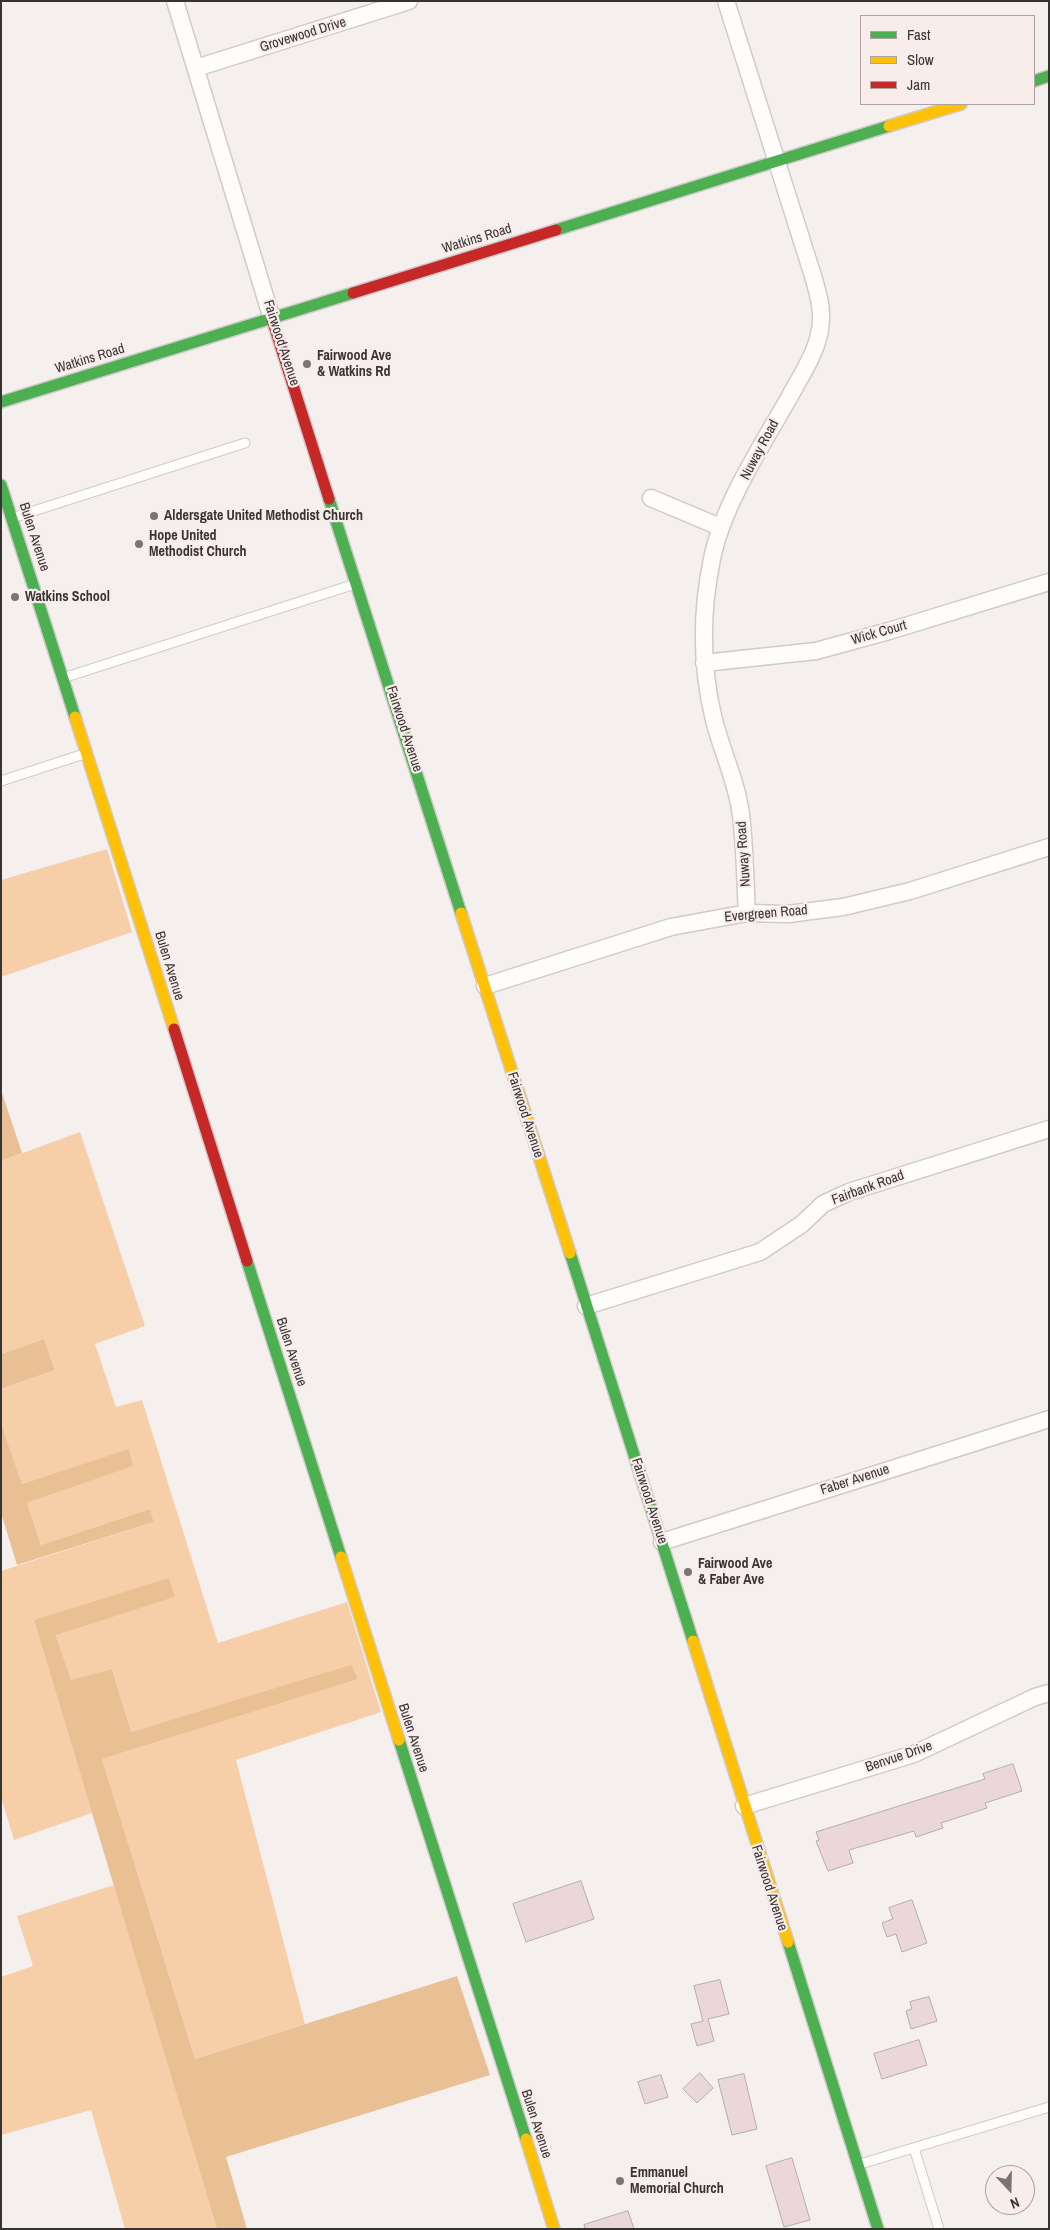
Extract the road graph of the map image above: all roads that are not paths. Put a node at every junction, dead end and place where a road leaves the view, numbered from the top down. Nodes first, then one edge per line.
1 (176, 1) edge
2 (409, 1) edge
3 (726, 1) edge
4 (196, 68) junction
5 (1049, 76) edge
6 (1035, 81) edge
7 (958, 105) edge
8 (778, 162) junction
9 (272, 318) junction
10 (1, 402) edge
11 (245, 443) dead end
12 (1, 484) edge
13 (651, 498) dead end
14 (12, 518) junction
15 (720, 527) junction
16 (1049, 582) edge
17 (358, 583) junction
18 (704, 663) junction
19 (63, 678) junction
20 (87, 753) junction
21 (1, 781) edge
22 (1049, 848) edge
23 (747, 913) junction
24 (485, 986) junction
25 (1049, 1129) edge
26 (586, 1306) junction
27 (1049, 1419) edge
28 (662, 1542) junction
29 (1049, 1693) edge
30 (744, 1806) junction
31 (1049, 2107) edge
32 (914, 2148) junction
33 (858, 2165) junction
34 (554, 2229) edge
35 (878, 2229) edge
36 (940, 2229) edge

1 - 4 street, Fairwood Avenue
2 - 4 street, Grovewood Drive
3 - 8 street, Nuway Road
4 - 9 street, Fairwood Avenue
5 - 6 street
7 - 8 street, Watkins Road
8 - 9 street, Watkins Road
8 - 15 street, Nuway Road
9 - 10 street, Watkins Road
9 - 17 street, Fairwood Avenue
11 - 14 lane
12 - 14 street, Bulen Avenue
13 - 15 street
14 - 19 street, Bulen Avenue
15 - 18 street, Nuway Road
16 - 18 street, Wick Court
17 - 19 lane
17 - 24 street, Fairwood Avenue
18 - 23 street, Nuway Road
19 - 20 street, Bulen Avenue
20 - 21 lane
20 - 34 street, Bulen Avenue
22 - 23 street, Evergreen Road
23 - 24 street, Evergreen Road
24 - 26 street, Fairwood Avenue
25 - 26 street, Fairbank Road
26 - 28 street, Fairwood Avenue
27 - 28 street, Faber Avenue
28 - 30 street, Fairwood Avenue
29 - 30 street, Benvue Drive
30 - 33 street, Fairwood Avenue
31 - 32 lane
32 - 33 lane
32 - 36 lane
33 - 35 street, Fairwood Avenue

